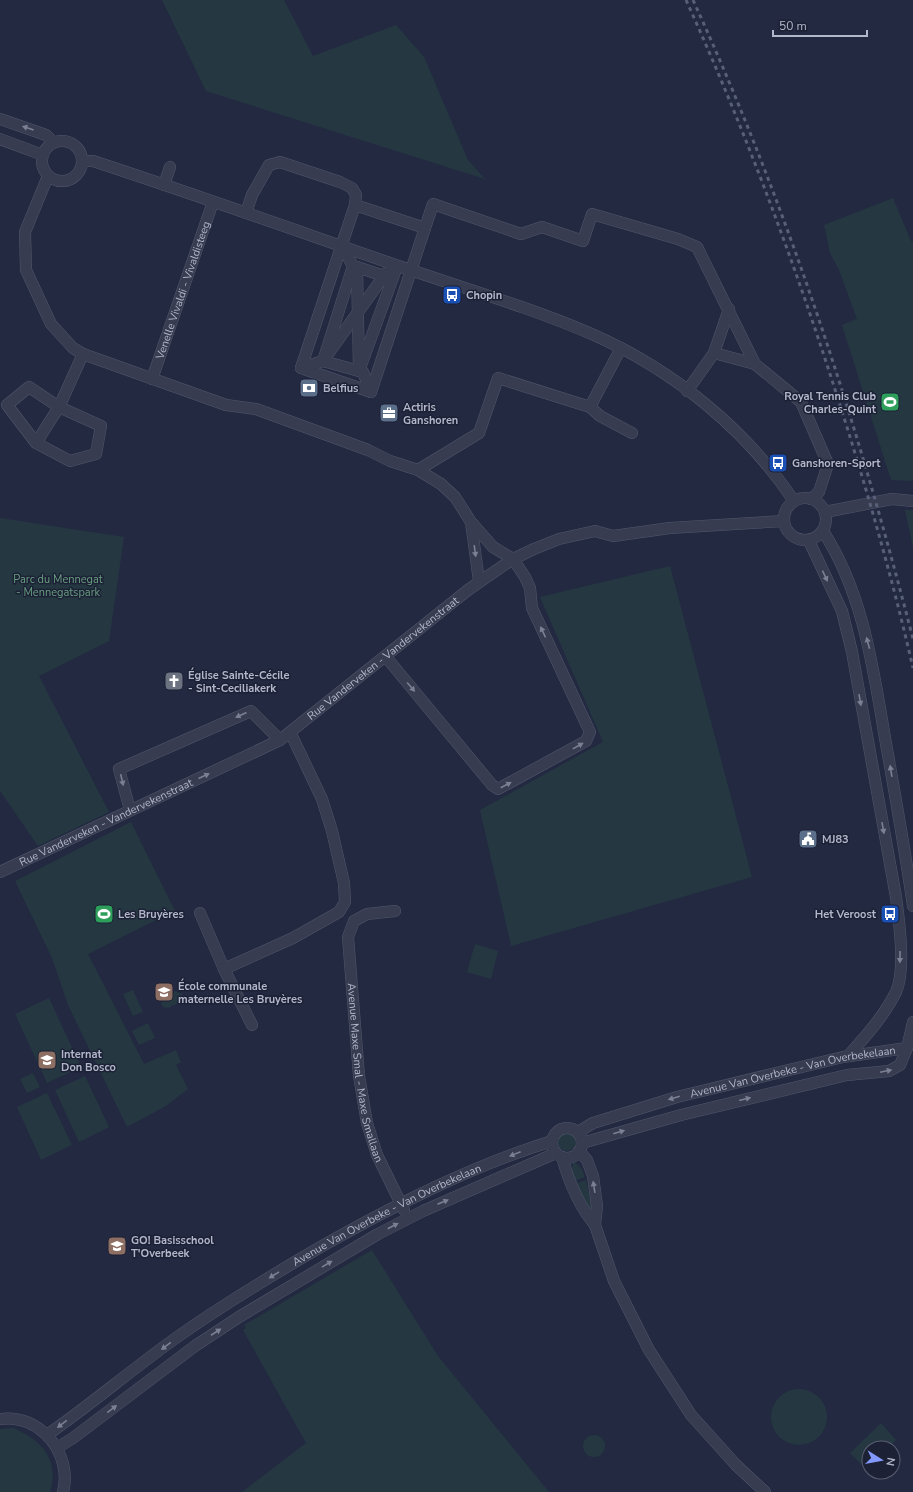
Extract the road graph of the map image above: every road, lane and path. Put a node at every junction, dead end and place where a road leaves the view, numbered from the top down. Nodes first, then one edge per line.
1 (0, 119) edge
2 (0, 139) edge
3 (54, 142) junction
4 (43, 155) junction
5 (82, 162) junction
6 (170, 167) dead end
7 (48, 176) junction
8 (164, 184) junction
9 (213, 202) junction
10 (355, 205) junction
11 (246, 214) junction
12 (425, 228) junction
13 (342, 246) junction
14 (355, 266) junction
15 (411, 270) junction
16 (390, 275) junction
17 (729, 309) junction
18 (356, 314) junction
19 (621, 348) junction
20 (714, 353) junction
21 (83, 354) junction
22 (323, 361) junction
23 (755, 364) junction
24 (301, 368) junction
25 (359, 371) junction
26 (152, 379) junction
27 (687, 391) junction
28 (371, 392) junction
29 (59, 407) junction
30 (590, 407) junction
31 (632, 432) dead end
32 (36, 444) junction
33 (418, 470) junction
34 (811, 498) junction
35 (794, 501) junction
36 (913, 501) edge
37 (825, 512) junction
38 (784, 521) junction
39 (471, 522) junction
40 (823, 531) junction
41 (809, 541) junction
42 (514, 559) junction
43 (479, 581) junction
44 (386, 657) junction
45 (291, 734) junction
46 (280, 740) junction
47 (130, 810) junction
48 (0, 872) edge
49 (913, 906) edge
50 (395, 911) dead end
51 (200, 913) dead end
52 (224, 969) junction
53 (913, 1022) edge
54 (252, 1025) dead end
55 (907, 1048) junction
56 (848, 1056) junction
57 (775, 1073) junction
58 (857, 1074) junction
59 (780, 1091) junction
60 (578, 1132) junction
61 (552, 1141) junction
62 (581, 1147) junction
63 (559, 1155) junction
64 (401, 1204) junction
65 (408, 1218) junction
66 (595, 1225) junction
67 (228, 1303) junction
68 (239, 1317) junction
69 (0, 1419) edge
70 (47, 1435) junction
71 (57, 1448) junction
72 (63, 1492) edge
73 (765, 1492) edge

3 -> 1 street
2 - 4 street
3 - 4 street
3 - 5 street
4 - 7 street
5 - 7 street
5 - 8 street
6 - 8 street
7 - 21 street
8 - 9 street
9 - 11 street
9 - 26 street, Venelle Vivaldi - Vivaldisteeg
10 - 11 street
10 - 12 street
10 - 13 street
11 - 13 street
12 - 15 street
12 - 17 street
13 - 14 street
13 - 15 street
13 - 24 street
14 - 16 street
14 - 18 street
14 - 22 street
15 - 19 street
15 - 28 street
16 - 18 street
16 - 25 street
17 - 20 street
17 - 23 street
18 - 22 street
18 - 25 street
19 - 27 street
19 - 30 street
20 - 23 street
20 - 27 street
21 - 26 street
21 - 29 street
22 - 24 street
22 - 25 street
23 - 34 street
24 - 28 street
25 - 28 street
26 - 33 street
27 - 35 street
29 - 32 street
29 - 32 street
29 - 32 street
30 - 31 street
30 - 33 street
33 - 39 street
34 - 35 street
34 - 37 street
35 - 38 street
36 - 37 street
37 - 40 street
38 - 41 street
38 - 42 street, Rue Vanderveken - Vandervekenstraat
39 - 42 street
39 -> 43 street
40 - 41 street
49 -> 40 street
41 -> 56 street
42 - 43 street, Rue Vanderveken - Vandervekenstraat
44 -> 42 street
43 - 44 street, Rue Vanderveken - Vandervekenstraat
44 - 45 street, Rue Vanderveken - Vandervekenstraat
45 - 46 street, Rue Vanderveken - Vandervekenstraat
45 - 52 street
47 -> 46 street, Rue Vanderveken - Vandervekenstraat
46 -> 47 street
47 - 48 street, Rue Vanderveken - Vandervekenstraat
50 - 64 street, Avenue Maxe Smal - Maxe Smallaan
51 - 52 street
52 - 54 street
53 - 55 street
55 - 56 street, Avenue Van Overbeke - Van Overbekelaan
58 -> 55 street, Avenue Van Overbeke - Van Overbekelaan
56 - 57 street, Avenue Van Overbeke - Van Overbekelaan
56 - 58 street
57 - 59 street
57 -> 60 street, Avenue Van Overbeke - Van Overbekelaan
58 - 59 street, Avenue Van Overbeke - Van Overbekelaan
62 -> 59 street, Avenue Van Overbeke - Van Overbekelaan
60 - 61 street, Avenue Van Overbeke - Van Overbekelaan
60 - 62 street
61 - 63 street
61 -> 64 street, Avenue Van Overbeke - Van Overbekelaan
62 - 63 street, Avenue Van Overbeke - Van Overbekelaan
66 -> 62 street
65 -> 63 street, Avenue Van Overbeke - Van Overbekelaan
63 - 66 street
64 - 65 street, Avenue Maxe Smal - Maxe Smallaan
64 -> 67 street, Avenue Van Overbeke - Van Overbekelaan
68 -> 65 street, Avenue Van Overbeke - Van Overbekelaan
66 - 73 street
67 - 68 street
67 -> 70 street, Avenue Van Overbeke - Van Overbekelaan
71 -> 68 street, Avenue Van Overbeke - Van Overbekelaan
69 - 70 street
70 - 71 street
71 - 72 street

